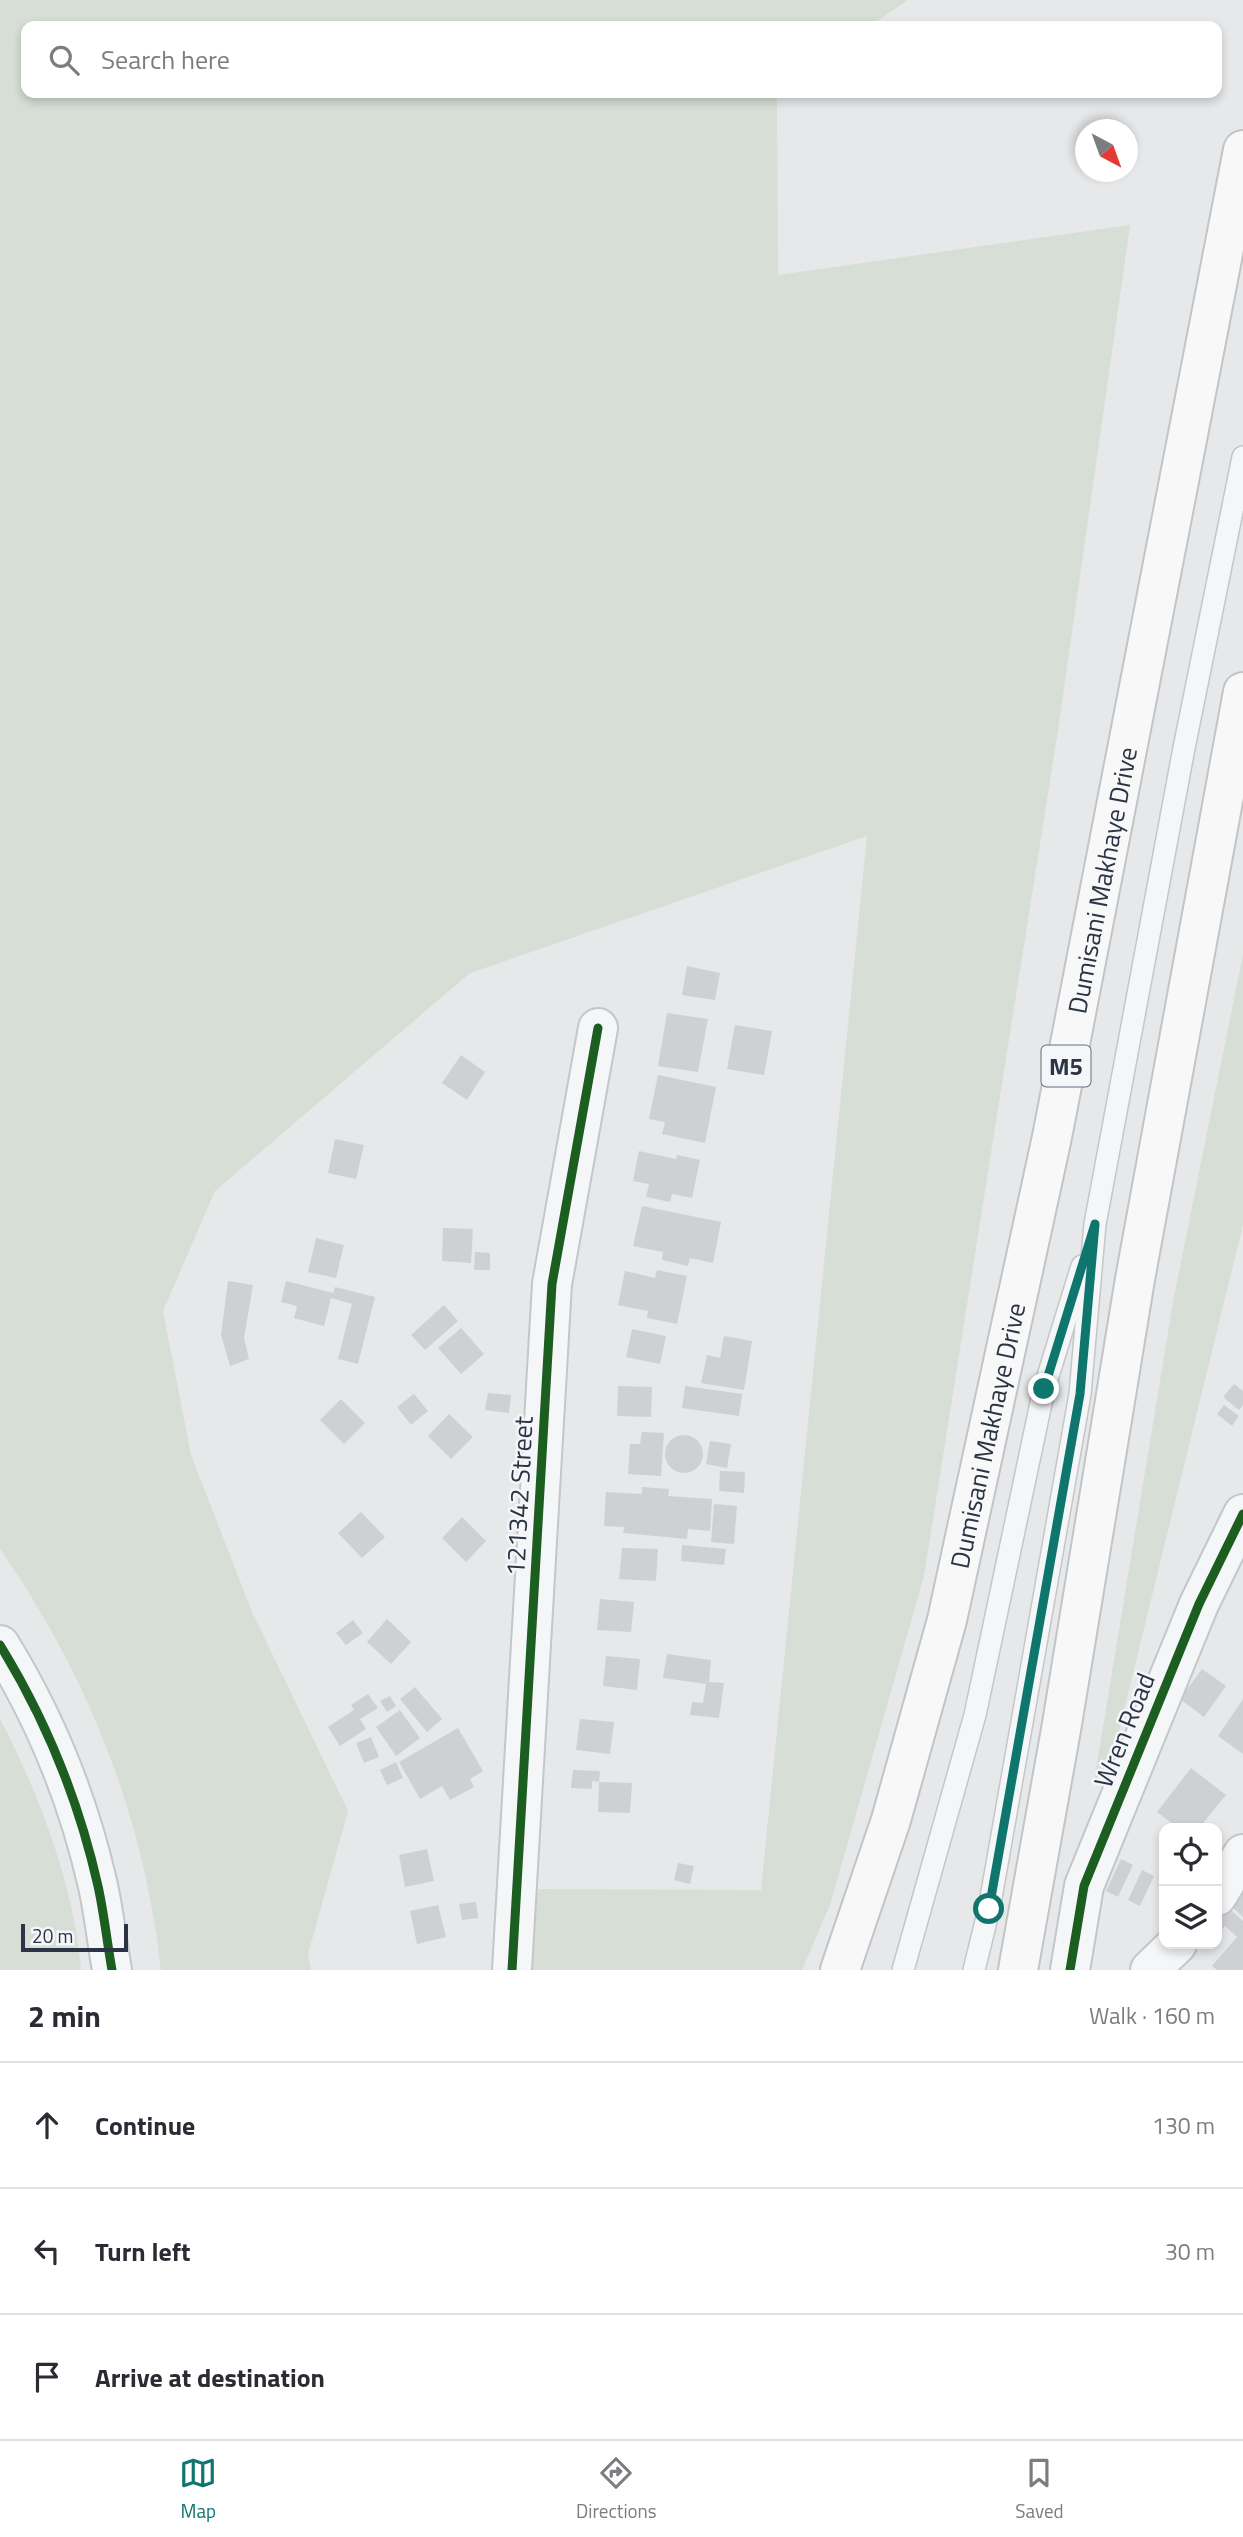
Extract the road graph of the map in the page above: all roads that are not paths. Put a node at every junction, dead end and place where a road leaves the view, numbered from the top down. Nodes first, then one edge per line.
1 (1243, 150) edge
2 (1243, 457) edge
3 (1243, 692) edge
4 (598, 1028) dead end
5 (1095, 1224) junction
6 (1243, 1514) edge
7 (0, 1645) edge
8 (1243, 1854) edge
9 (1222, 1887) edge
10 (1172, 1949) edge
11 (112, 1970) edge
12 (512, 1970) edge
13 (840, 1970) edge
14 (903, 1970) edge
15 (974, 1970) edge
16 (1018, 1970) edge
17 (1070, 1970) edge
18 (1150, 1970) edge

1 - 13 main road, Dumisani Makhaye Drive / M5
2 - 5 lane
3 - 16 main road
4 - 12 street, 121342 Street
5 - 14 lane
5 - 15 lane
6 - 17 street, Wren Road
7 - 11 street
8 - 9 street
10 - 18 street

